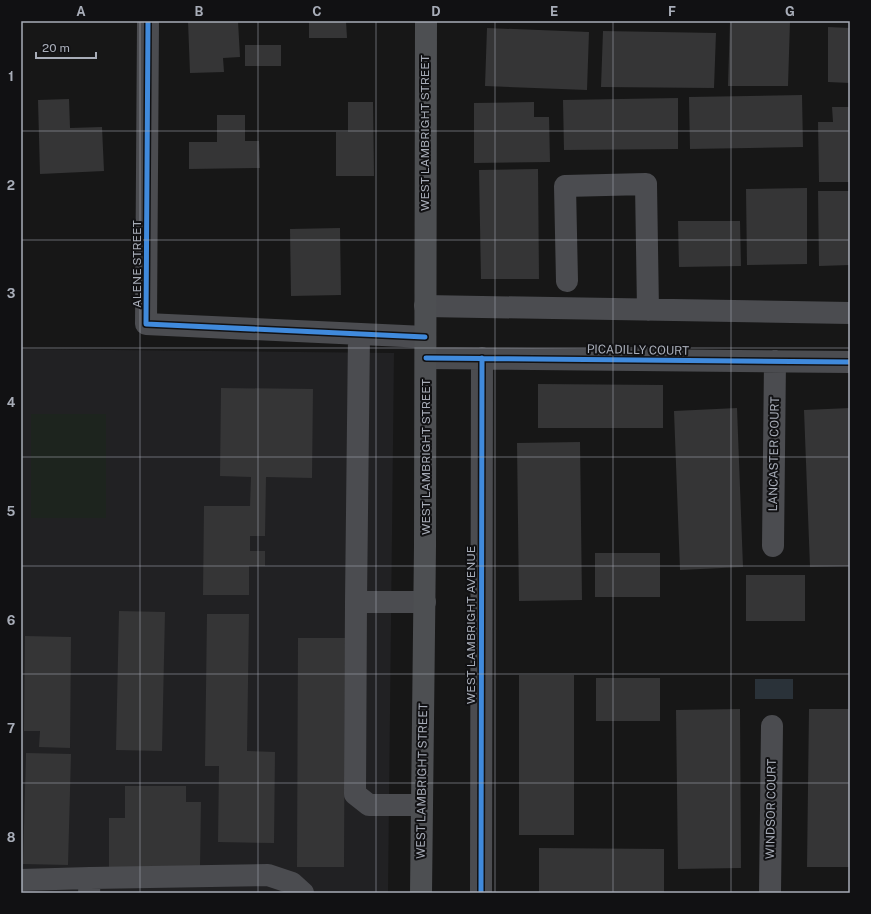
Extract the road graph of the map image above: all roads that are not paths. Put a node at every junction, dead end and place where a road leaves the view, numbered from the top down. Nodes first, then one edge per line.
1 (148, 21) edge
2 (426, 21) edge
3 (567, 281) dead end
4 (425, 306) junction
5 (648, 310) junction
6 (850, 313) edge
7 (359, 334) junction
8 (425, 348) junction
9 (482, 358) junction
10 (775, 361) junction
11 (850, 362) edge
12 (773, 546) dead end
13 (356, 602) junction
14 (425, 602) junction
15 (772, 726) dead end
16 (422, 805) junction
17 (21, 880) edge
18 (89, 886) edge
19 (303, 893) edge
20 (421, 893) edge
21 (481, 893) edge
22 (770, 893) edge

1 - 7 street, ALENE STREET
2 - 4 main road, WEST LAMBRIGHT STREET
3 - 5 street
4 - 5 street
4 - 8 main road, WEST LAMBRIGHT STREET
5 - 6 street
7 - 8 street, ALENE STREET
7 - 13 street
8 - 9 street, PICADILLY COURT
8 - 14 main road, WEST LAMBRIGHT STREET
9 - 10 street, PICADILLY COURT
9 - 21 street, WEST LAMBRIGHT AVENUE
10 - 11 street, PICADILLY COURT
10 - 12 street, LANCASTER COURT
13 - 14 street
13 - 16 street
14 - 16 main road, WEST LAMBRIGHT STREET
15 - 22 street, WINDSOR COURT
16 - 20 main road, WEST LAMBRIGHT STREET
17 - 18 street
18 - 19 street

